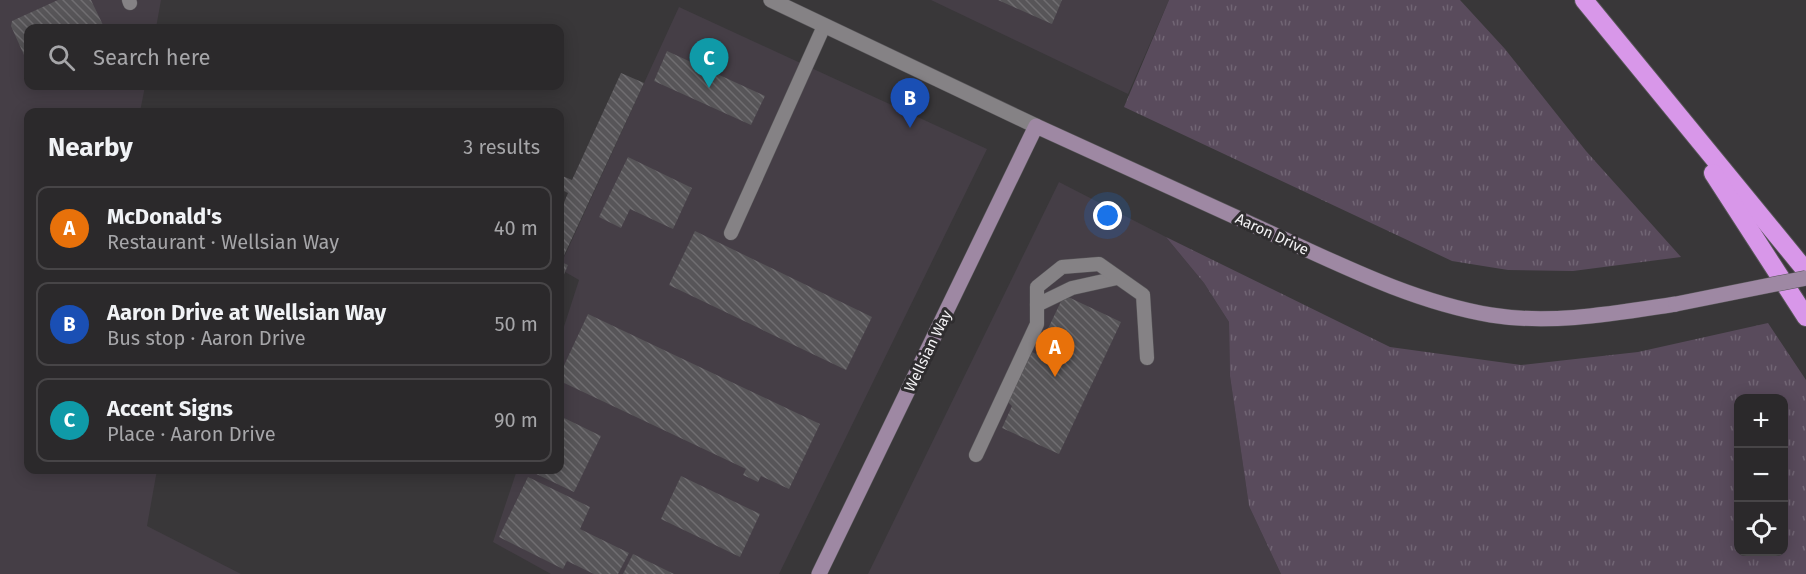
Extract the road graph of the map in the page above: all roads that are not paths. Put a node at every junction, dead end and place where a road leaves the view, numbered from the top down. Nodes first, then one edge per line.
1 (771, 0) edge
2 (1584, 0) edge
3 (824, 26) junction
4 (1666, 98) junction
5 (1036, 126) junction
6 (731, 233) dead end
7 (1806, 271) edge
8 (1117, 278) junction
9 (1806, 279) edge
10 (1037, 305) junction
11 (1806, 317) edge
12 (1147, 358) dead end
13 (976, 455) dead end
14 (819, 574) edge

1 - 3 street, Aaron Drive
2 - 4 highway
3 - 5 street, Aaron Drive
3 - 6 lane
4 - 7 highway
4 - 11 highway
5 - 9 main road, Aaron Drive, bridge
5 - 14 main road, Wellsian Way
8 - 10 lane
8 - 10 lane
8 - 12 lane
10 - 13 lane

